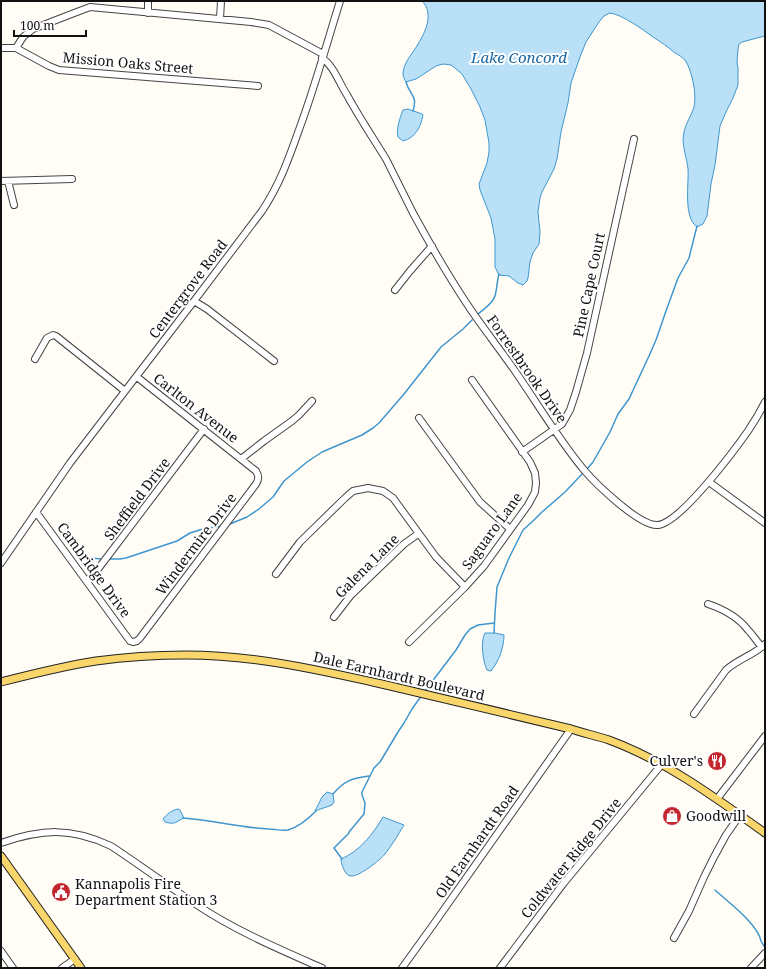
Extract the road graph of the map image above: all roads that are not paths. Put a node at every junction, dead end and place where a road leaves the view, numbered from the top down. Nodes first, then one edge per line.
1 (148, 1) edge
2 (221, 1) edge
3 (340, 1) edge
4 (148, 13) junction
5 (220, 19) junction
6 (1, 48) edge
7 (16, 48) junction
8 (323, 56) junction
9 (258, 86) dead end
10 (634, 139) dead end
11 (72, 179) dead end
12 (8, 181) junction
13 (1, 182) edge
14 (14, 205) dead end
15 (432, 246) junction
16 (395, 290) dead end
17 (194, 301) junction
18 (34, 359) dead end
19 (274, 361) dead end
20 (137, 376) junction
21 (472, 380) dead end
22 (125, 391) junction
23 (312, 400) dead end
24 (765, 402) edge
25 (419, 418) dead end
26 (204, 429) junction
27 (555, 430) junction
28 (522, 452) junction
29 (241, 459) junction
30 (709, 482) junction
31 (36, 512) junction
32 (765, 523) edge
33 (510, 529) junction
34 (418, 534) junction
35 (1, 563) edge
36 (276, 574) dead end
37 (87, 581) junction
38 (465, 587) junction
39 (708, 604) dead end
40 (334, 617) dead end
41 (133, 642) joint
42 (409, 642) dead end
43 (763, 646) edge
44 (1, 682) edge
45 (694, 714) dead end
46 (571, 729) junction
47 (765, 736) edge
48 (662, 764) junction
49 (717, 799) junction
50 (740, 815) junction
51 (765, 833) edge
52 (1, 843) edge
53 (1, 856) edge
54 (4, 865) edge
55 (674, 938) dead end
56 (1, 951) edge
57 (765, 953) edge
58 (75, 959) junction
59 (13, 968) edge
60 (62, 968) edge
61 (81, 968) edge
62 (322, 968) edge
63 (402, 968) edge
64 (500, 968) edge
65 (751, 968) edge

1 - 4 street
2 - 5 street
3 - 8 street, Centergrove Road
4 - 5 street
4 - 7 street
5 - 8 street
6 - 7 street, Mission Oaks Street
7 - 9 street, Mission Oaks Street
8 - 15 street, Forrestbrook Drive
8 - 17 street, Centergrove Road
10 - 27 street, Pine Cape Court
11 - 12 street
12 - 13 street
12 - 14 street
15 - 16 street
15 - 27 street, Forrestbrook Drive
17 - 19 street
17 - 20 street, Centergrove Road
18 - 22 street
20 - 22 street, Centergrove Road
20 - 26 street, Carlton Avenue
21 - 28 street, Saguaro Lane
22 - 31 street, Centergrove Road
23 - 29 street
24 - 30 street, Forrestbrook Drive
25 - 33 street
26 - 29 street, Carlton Avenue
26 - 37 street, Sheffield Drive
27 - 28 street, Pine Cape Court
27 - 30 street, Forrestbrook Drive
28 - 33 street, Saguaro Lane
29 - 41 street, Windermire Drive
30 - 32 street
31 - 35 street, Centergrove Road
31 - 37 street, Cambridge Drive
33 - 38 street, Saguaro Lane
34 - 36 street
34 - 38 street
34 - 40 street, Galena Lane
37 - 41 street, Cambridge Drive
38 - 42 street, Saguaro Lane
39 - 43 street
43 - 45 street
44 - 46 main road, Dale Earnhardt Boulevard
46 - 48 main road, Dale Earnhardt Boulevard
46 - 63 street, Old Earnhardt Road
47 - 49 street
48 - 49 main road, Dale Earnhardt Boulevard
48 - 64 street, Coldwater Ridge Drive
49 - 50 main road, Dale Earnhardt Boulevard
50 - 51 main road, Dale Earnhardt Boulevard
50 - 55 street
52 - 62 street
53 - 54 main road
54 - 58 main road
56 - 59 street
57 - 65 street
58 - 60 street
58 - 61 main road

